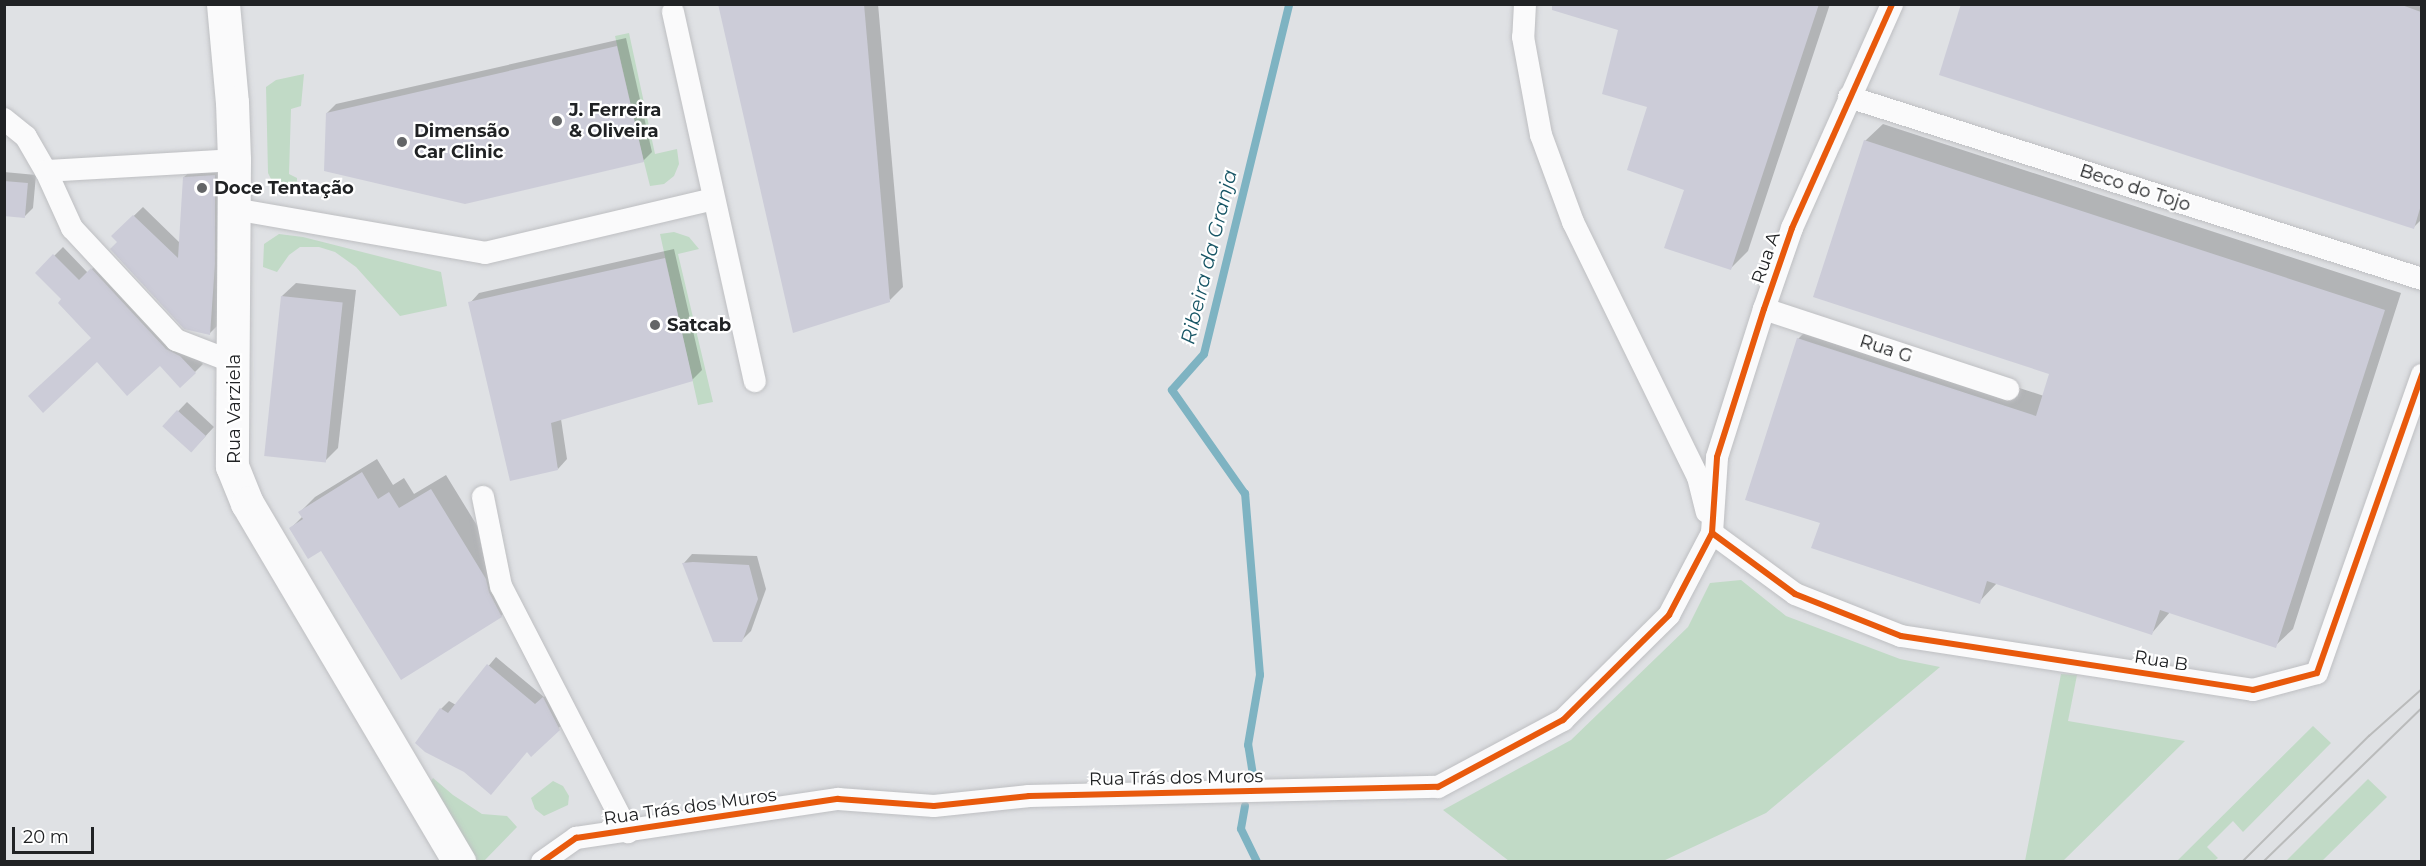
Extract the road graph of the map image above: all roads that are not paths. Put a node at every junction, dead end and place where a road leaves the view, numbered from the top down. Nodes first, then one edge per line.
1 (223, 4) edge
2 (1525, 4) edge
3 (1892, 4) edge
4 (673, 12) dead end
5 (1849, 97) junction
6 (4, 119) edge
7 (234, 160) junction
8 (46, 171) junction
9 (714, 199) junction
10 (234, 208) junction
11 (2421, 279) edge
12 (1764, 309) junction
13 (233, 362) junction
14 (2421, 375) edge
15 (755, 381) dead end
16 (2008, 389) dead end
17 (483, 496) dead end
18 (1712, 533) junction
19 (628, 832) junction
20 (459, 861) edge
21 (542, 861) edge

1 - 7 street, Rua Varziela
2 - 18 street
3 - 5 street, Rua A
4 - 9 street
5 - 11 street, Beco do Tojo
5 - 12 street, Rua A
6 - 8 street
7 - 8 street
7 - 10 street, Rua Varziela
8 - 13 street
9 - 10 street
9 - 15 street
10 - 13 street, Rua Varziela
12 - 16 street, Rua G
12 - 18 street, Rua A
13 - 20 street, Rua Varziela
14 - 18 street, Rua B
17 - 19 street
18 - 19 street, Rua Trás dos Muros
19 - 21 street, Rua Trás dos Muros

